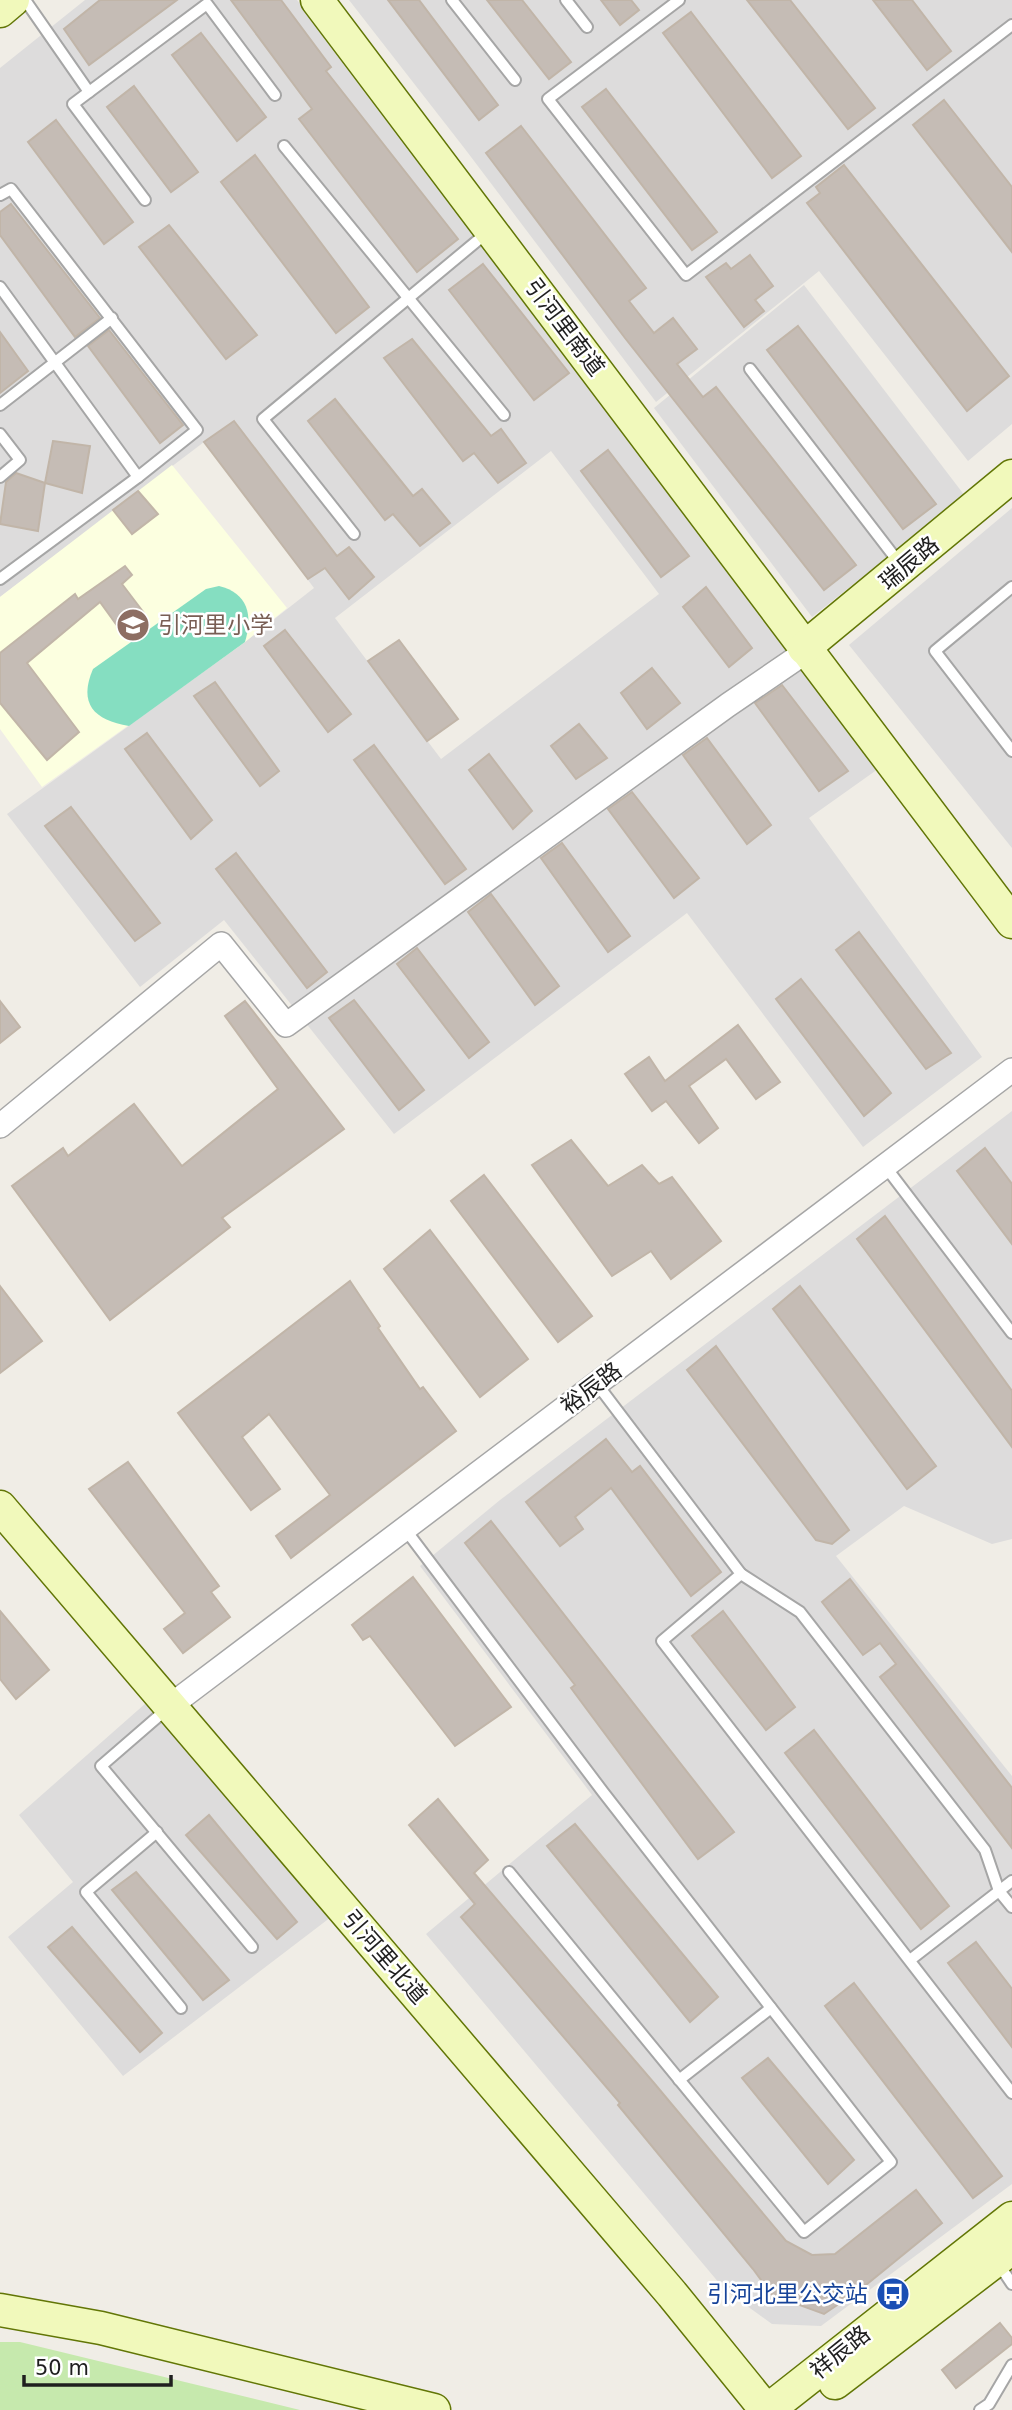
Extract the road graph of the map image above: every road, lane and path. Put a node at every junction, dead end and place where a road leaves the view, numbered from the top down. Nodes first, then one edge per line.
1 (13, 0) edge
2 (25, 0) edge
3 (317, 0) edge
4 (452, 0) edge
5 (566, 0) edge
6 (678, 0) edge
7 (0, 11) edge
8 (1012, 25) edge
9 (587, 27) dead end
10 (515, 80) dead end
11 (89, 92) junction
12 (275, 95) dead end
13 (284, 146) dead end
14 (0, 195) edge
15 (145, 200) dead end
16 (491, 230) junction
17 (0, 287) edge
18 (410, 299) junction
19 (112, 318) junction
20 (55, 362) junction
21 (750, 369) dead end
22 (0, 405) edge
23 (503, 415) dead end
24 (0, 434) edge
25 (1012, 476) edge
26 (0, 477) edge
27 (138, 477) junction
28 (1012, 488) edge
29 (354, 534) dead end
30 (905, 571) junction
31 (0, 579) edge
32 (1012, 587) edge
33 (807, 652) junction
34 (1012, 751) edge
35 (1012, 922) edge
36 (1012, 1070) edge
37 (0, 1126) edge
38 (886, 1166) junction
39 (1012, 1333) edge
40 (597, 1384) junction
41 (0, 1507) edge
42 (405, 1529) junction
43 (741, 1574) junction
44 (170, 1706) junction
45 (157, 1832) junction
46 (509, 1872) dead end
47 (1012, 1881) edge
48 (999, 1891) junction
49 (1012, 1908) edge
50 (252, 1947) dead end
51 (909, 1960) junction
52 (181, 2008) dead end
53 (771, 2008) junction
54 (679, 2080) junction
55 (1012, 2093) edge
56 (1012, 2218) edge
57 (1007, 2264) edge
58 (0, 2310) edge
59 (1012, 2365) edge
60 (434, 2410) edge
61 (767, 2410) edge
62 (800, 2410) edge
63 (980, 2410) edge

1 - 7 street
2 - 11 lane
3 - 16 street, 引河里南道
4 - 10 lane
5 - 9 lane
6 - 8 lane
11 - 12 lane
11 - 15 lane
13 - 18 lane
14 - 19 lane
16 - 18 lane
16 - 33 street, 引河里南道
17 - 20 lane
18 - 23 lane
18 - 29 lane
19 - 20 lane
19 - 27 lane
20 - 22 lane
20 - 27 lane
21 - 30 lane
24 - 26 lane
25 - 30 street, 瑞辰路
27 - 31 lane
28 - 30 street, 瑞辰路
30 - 33 street, 瑞辰路
32 - 34 lane
33 - 35 street, 引河里南道
33 - 37 street
36 - 38 street, 裕辰路
38 - 39 lane
38 - 40 street, 裕辰路
40 - 42 street, 裕辰路
40 - 43 lane
41 - 44 street, 引河里北道
42 - 44 street, 裕辰路
42 - 53 lane
43 - 48 lane
43 - 51 lane
44 - 45 lane
44 - 61 street, 引河里北道
45 - 50 lane
45 - 52 lane
46 - 54 lane
47 - 48 lane
48 - 49 lane
48 - 51 lane
51 - 55 lane
53 - 54 lane
53 - 54 lane
56 - 61 street, 祥辰路
57 - 62 street, 祥辰路
58 - 60 street
59 - 63 lane

